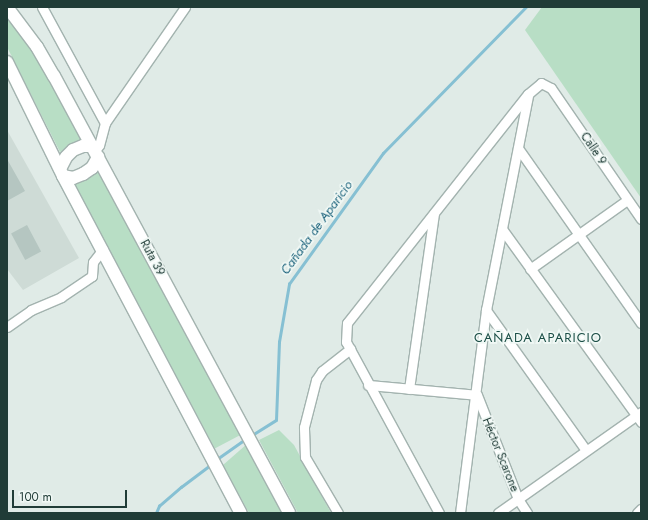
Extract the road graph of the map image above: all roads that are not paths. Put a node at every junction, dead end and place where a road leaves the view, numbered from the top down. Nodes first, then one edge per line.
1 (7, 7) edge
2 (42, 7) edge
3 (185, 7) edge
4 (7, 62) edge
5 (528, 94) junction
6 (105, 124) junction
7 (518, 148) junction
8 (95, 152) junction
9 (62, 172) junction
10 (627, 200) junction
11 (434, 213) junction
12 (641, 219) edge
13 (502, 229) junction
14 (578, 235) junction
15 (103, 249) junction
16 (530, 269) junction
17 (486, 310) junction
18 (641, 323) edge
19 (7, 327) edge
20 (350, 349) junction
21 (368, 384) junction
22 (409, 389) junction
23 (477, 395) junction
24 (639, 417) edge
25 (586, 450) junction
26 (518, 499) junction
27 (641, 509) edge
28 (241, 513) edge
29 (289, 513) edge
30 (338, 513) edge
31 (439, 513) edge
32 (460, 513) edge
33 (498, 513) edge
34 (527, 513) edge
35 (637, 513) edge

1 - 8 main road, Ruta 39
2 - 6 street
3 - 6 street
4 - 9 main road
5 - 7 street
5 - 10 street, Calle 9
5 - 11 street
6 - 8 street
7 - 13 street
7 - 14 street
8 - 9 main road
8 - 9 main road
8 - 29 main road, Ruta 39
9 - 15 main road
10 - 12 street, Calle 9
10 - 14 street
11 - 20 street
11 - 22 street
13 - 16 street
13 - 17 street
14 - 16 street
14 - 18 street
15 - 19 street
15 - 28 main road
16 - 24 street
17 - 23 street
17 - 25 street
20 - 21 street
20 - 30 street
21 - 22 street
21 - 31 street
22 - 23 street
23 - 26 street, Héctor Scarone
23 - 32 street
24 - 25 street
25 - 26 street
26 - 33 street
26 - 34 street, Héctor Scarone
27 - 35 street

